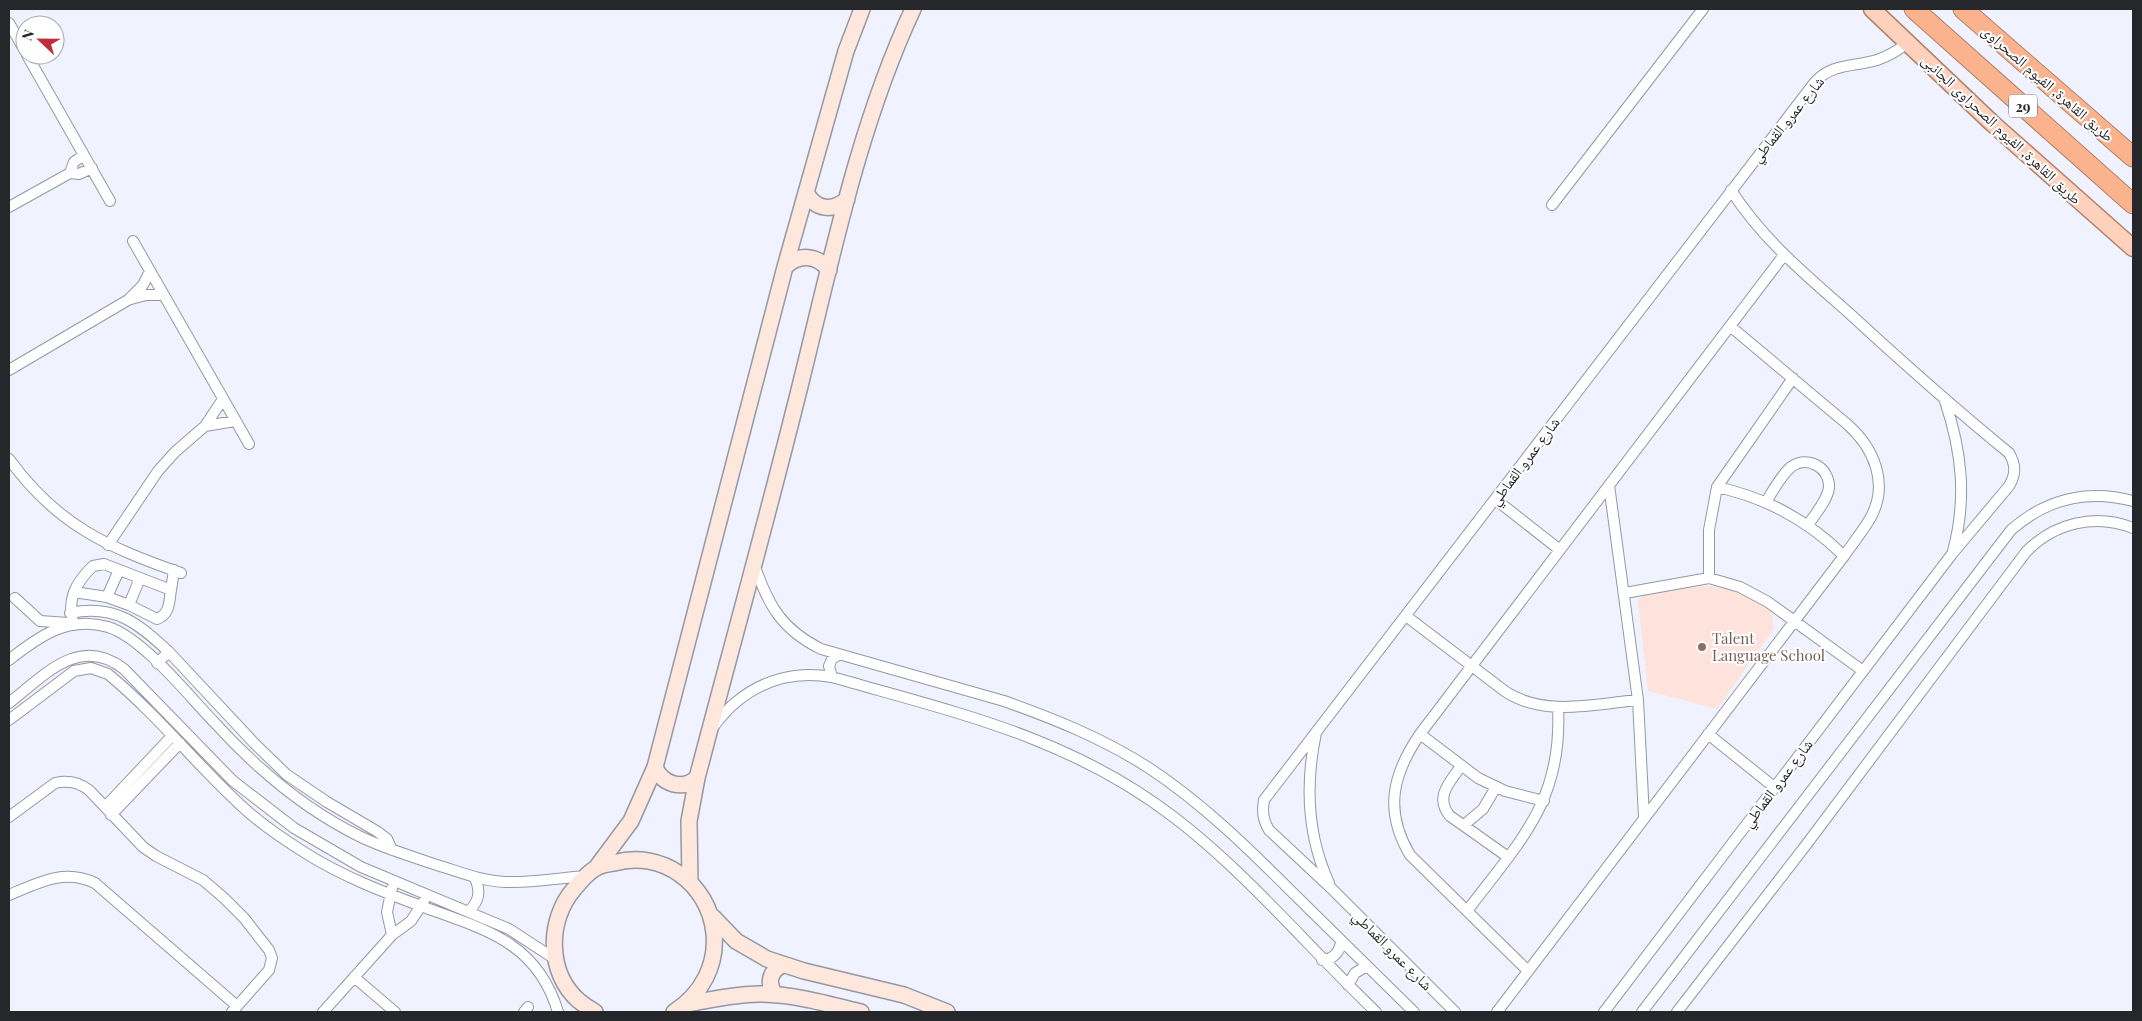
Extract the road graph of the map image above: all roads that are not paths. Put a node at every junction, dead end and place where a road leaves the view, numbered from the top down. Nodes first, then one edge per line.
1 (862, 9) edge
2 (913, 9) edge
3 (1703, 9) edge
4 (1872, 9) edge
5 (1914, 9) edge
6 (1963, 9) edge
7 (9, 23) edge
8 (12, 35) edge
9 (1908, 42) junction
10 (33, 65) edge
11 (84, 155) junction
12 (2133, 157) edge
13 (92, 168) junction
14 (70, 173) junction
15 (1731, 190) junction
16 (806, 192) junction
17 (847, 199) junction
18 (110, 201) dead end
19 (2133, 204) edge
20 (1552, 205) dead end
21 (9, 207) edge
22 (133, 241) dead end
23 (2133, 248) edge
24 (1784, 255) junction
25 (785, 267) junction
26 (829, 270) junction
27 (150, 271) junction
28 (162, 294) junction
29 (128, 300) junction
30 (1730, 326) junction
31 (9, 370) edge
32 (1793, 378) junction
33 (223, 399) junction
34 (1945, 400) junction
35 (235, 421) junction
36 (205, 426) junction
37 (249, 444) dead end
38 (9, 459) edge
39 (1609, 485) junction
40 (1717, 487) junction
41 (1495, 499) junction
42 (2133, 501) edge
43 (1766, 502) junction
44 (1808, 525) junction
45 (2133, 528) edge
46 (108, 545) junction
47 (1560, 550) junction
48 (1952, 554) junction
49 (1844, 556) junction
50 (754, 564) junction
51 (119, 570) junction
52 (140, 578) junction
53 (1709, 578) junction
54 (171, 590) junction
55 (74, 592) junction
56 (1625, 593) junction
57 (107, 597) junction
58 (15, 598) dead end
59 (129, 605) junction
60 (70, 613) junction
61 (1406, 616) junction
62 (1794, 620) junction
63 (72, 625) junction
64 (169, 652) junction
65 (838, 655) junction
66 (9, 660) edge
67 (158, 663) junction
68 (1471, 665) junction
69 (1862, 672) junction
70 (832, 677) junction
71 (1638, 700) junction
72 (9, 703) edge
73 (1558, 707) junction
74 (9, 720) edge
75 (709, 731) junction
76 (1316, 731) junction
77 (1420, 734) junction
78 (1708, 734) junction
79 (176, 739) junction
80 (1461, 766) junction
81 (656, 767) junction
82 (696, 778) junction
83 (1496, 787) junction
84 (1774, 787) junction
85 (1544, 801) junction
86 (108, 811) junction
87 (9, 817) edge
88 (1644, 817) junction
89 (1464, 825) junction
90 (392, 850) junction
91 (1508, 857) junction
92 (591, 872) junction
93 (475, 878) junction
94 (690, 881) junction
95 (394, 882) junction
96 (1331, 888) junction
97 (390, 894) junction
98 (9, 895) edge
99 (427, 895) junction
100 (422, 906) junction
101 (469, 911) junction
102 (1467, 911) junction
103 (713, 917) junction
104 (392, 935) junction
105 (1341, 940) junction
106 (555, 959) junction
107 (1322, 960) junction
108 (784, 965) junction
109 (1367, 966) junction
110 (1528, 971) junction
111 (354, 976) junction
112 (1348, 985) junction
113 (776, 995) junction
114 (578, 1006) edge
115 (680, 1008) edge
116 (234, 1009) edge
117 (323, 1012) edge
118 (395, 1012) edge
119 (558, 1012) edge
120 (595, 1012) edge
121 (861, 1012) edge
122 (947, 1012) edge
123 (1376, 1012) edge
124 (1414, 1012) edge
125 (1455, 1012) edge
126 (1497, 1012) edge
127 (1604, 1012) edge
128 (1642, 1012) edge
129 (1677, 1012) edge

1 - 16 street
2 - 17 street
3 - 20 street
4 - 9 main road, طريق القاهرة, الفيوم الصحراوى الجانبى
5 - 19 highway, 29
6 - 12 highway, طريق القاهرة, الفيوم الصحراوى / 29
7 - 8 street
9 - 15 street, شارع عمرو القماطي
9 - 23 main road, طريق القاهرة, الفيوم الصحراوى الجانبى
10 - 11 street
11 - 13 street
11 - 14 street
13 - 14 street
13 - 18 street
14 - 21 street
15 - 24 street, شارع عمرو القماطي
15 - 41 street, شارع عمرو القماطي
16 - 17 street
16 - 25 street
17 - 26 street
22 - 27 street
24 - 30 street
24 - 34 street, شارع عمرو القماطي
25 - 26 street
25 - 81 street
26 - 50 street
27 - 28 street
27 - 29 street
28 - 29 street
28 - 33 street
29 - 31 street
30 - 32 street
30 - 39 street
32 - 40 street
32 - 49 street
33 - 35 street
33 - 36 street
34 - 48 street, شارع عمرو القماطي
34 - 48 street, شارع عمرو القماطي
35 - 36 street
35 - 37 street
36 - 46 street
38 - 46 street
39 - 47 street
39 - 56 street
40 - 43 street
40 - 53 street
41 - 47 street
41 - 61 street, شارع عمرو القماطي
42 - 128 street
43 - 44 street
43 - 44 street
44 - 49 street
45 - 129 street
46 - 54 street
47 - 68 street
48 - 69 street, شارع عمرو القماطي
49 - 62 street
50 - 65 street
50 - 75 street
51 - 52 street
51 - 55 street
51 - 57 street
52 - 54 street
52 - 59 street
53 - 56 street
53 - 62 street
54 - 59 street
55 - 57 street
55 - 60 street
56 - 71 street
57 - 59 street
58 - 63 street
60 - 63 street
60 - 64 street
61 - 68 street
61 - 76 street, شارع عمرو القماطي
62 - 69 street
62 - 78 street
63 - 66 street
63 - 67 street
64 - 67 street
64 - 90 street
65 - 70 street
65 - 105 street
67 - 90 street
68 - 73 street
68 - 77 street
69 - 84 street, شارع عمرو القماطي
70 - 75 street
70 - 107 street
71 - 73 street
71 - 88 street
72 - 95 street
73 - 85 street
74 - 79 street
75 - 82 street
76 - 96 street, شارع عمرو القماطي
76 - 96 street, شارع عمرو القماطي
77 - 80 street
77 - 102 street
78 - 84 street
78 - 88 street
79 - 86 street
79 - 97 street
80 - 83 street
80 - 89 street
81 - 82 street
81 - 92 street
82 - 94 street
83 - 85 street
83 - 89 street
84 - 127 street, شارع عمرو القماطي
85 - 91 street
86 - 87 street
86 - 116 street
88 - 110 street
89 - 91 street
90 - 93 street
91 - 102 street
92 - 93 street
92 - 94 street
92 - 106 street
93 - 101 street
94 - 103 street
95 - 97 street
95 - 99 street
96 - 125 street, شارع عمرو القماطي
97 - 100 street
97 - 104 street
98 - 116 street
99 - 100 street
99 - 101 street
100 - 104 street
100 - 119 street
101 - 106 street
102 - 110 street
103 - 108 street
103 - 115 street
104 - 111 street
105 - 107 street
105 - 109 street
106 - 114 street
107 - 112 street
108 - 113 street
108 - 122 street
109 - 112 street
109 - 124 street
110 - 126 street
111 - 117 street
111 - 118 street
112 - 123 street
113 - 115 street
113 - 121 street
114 - 120 street

